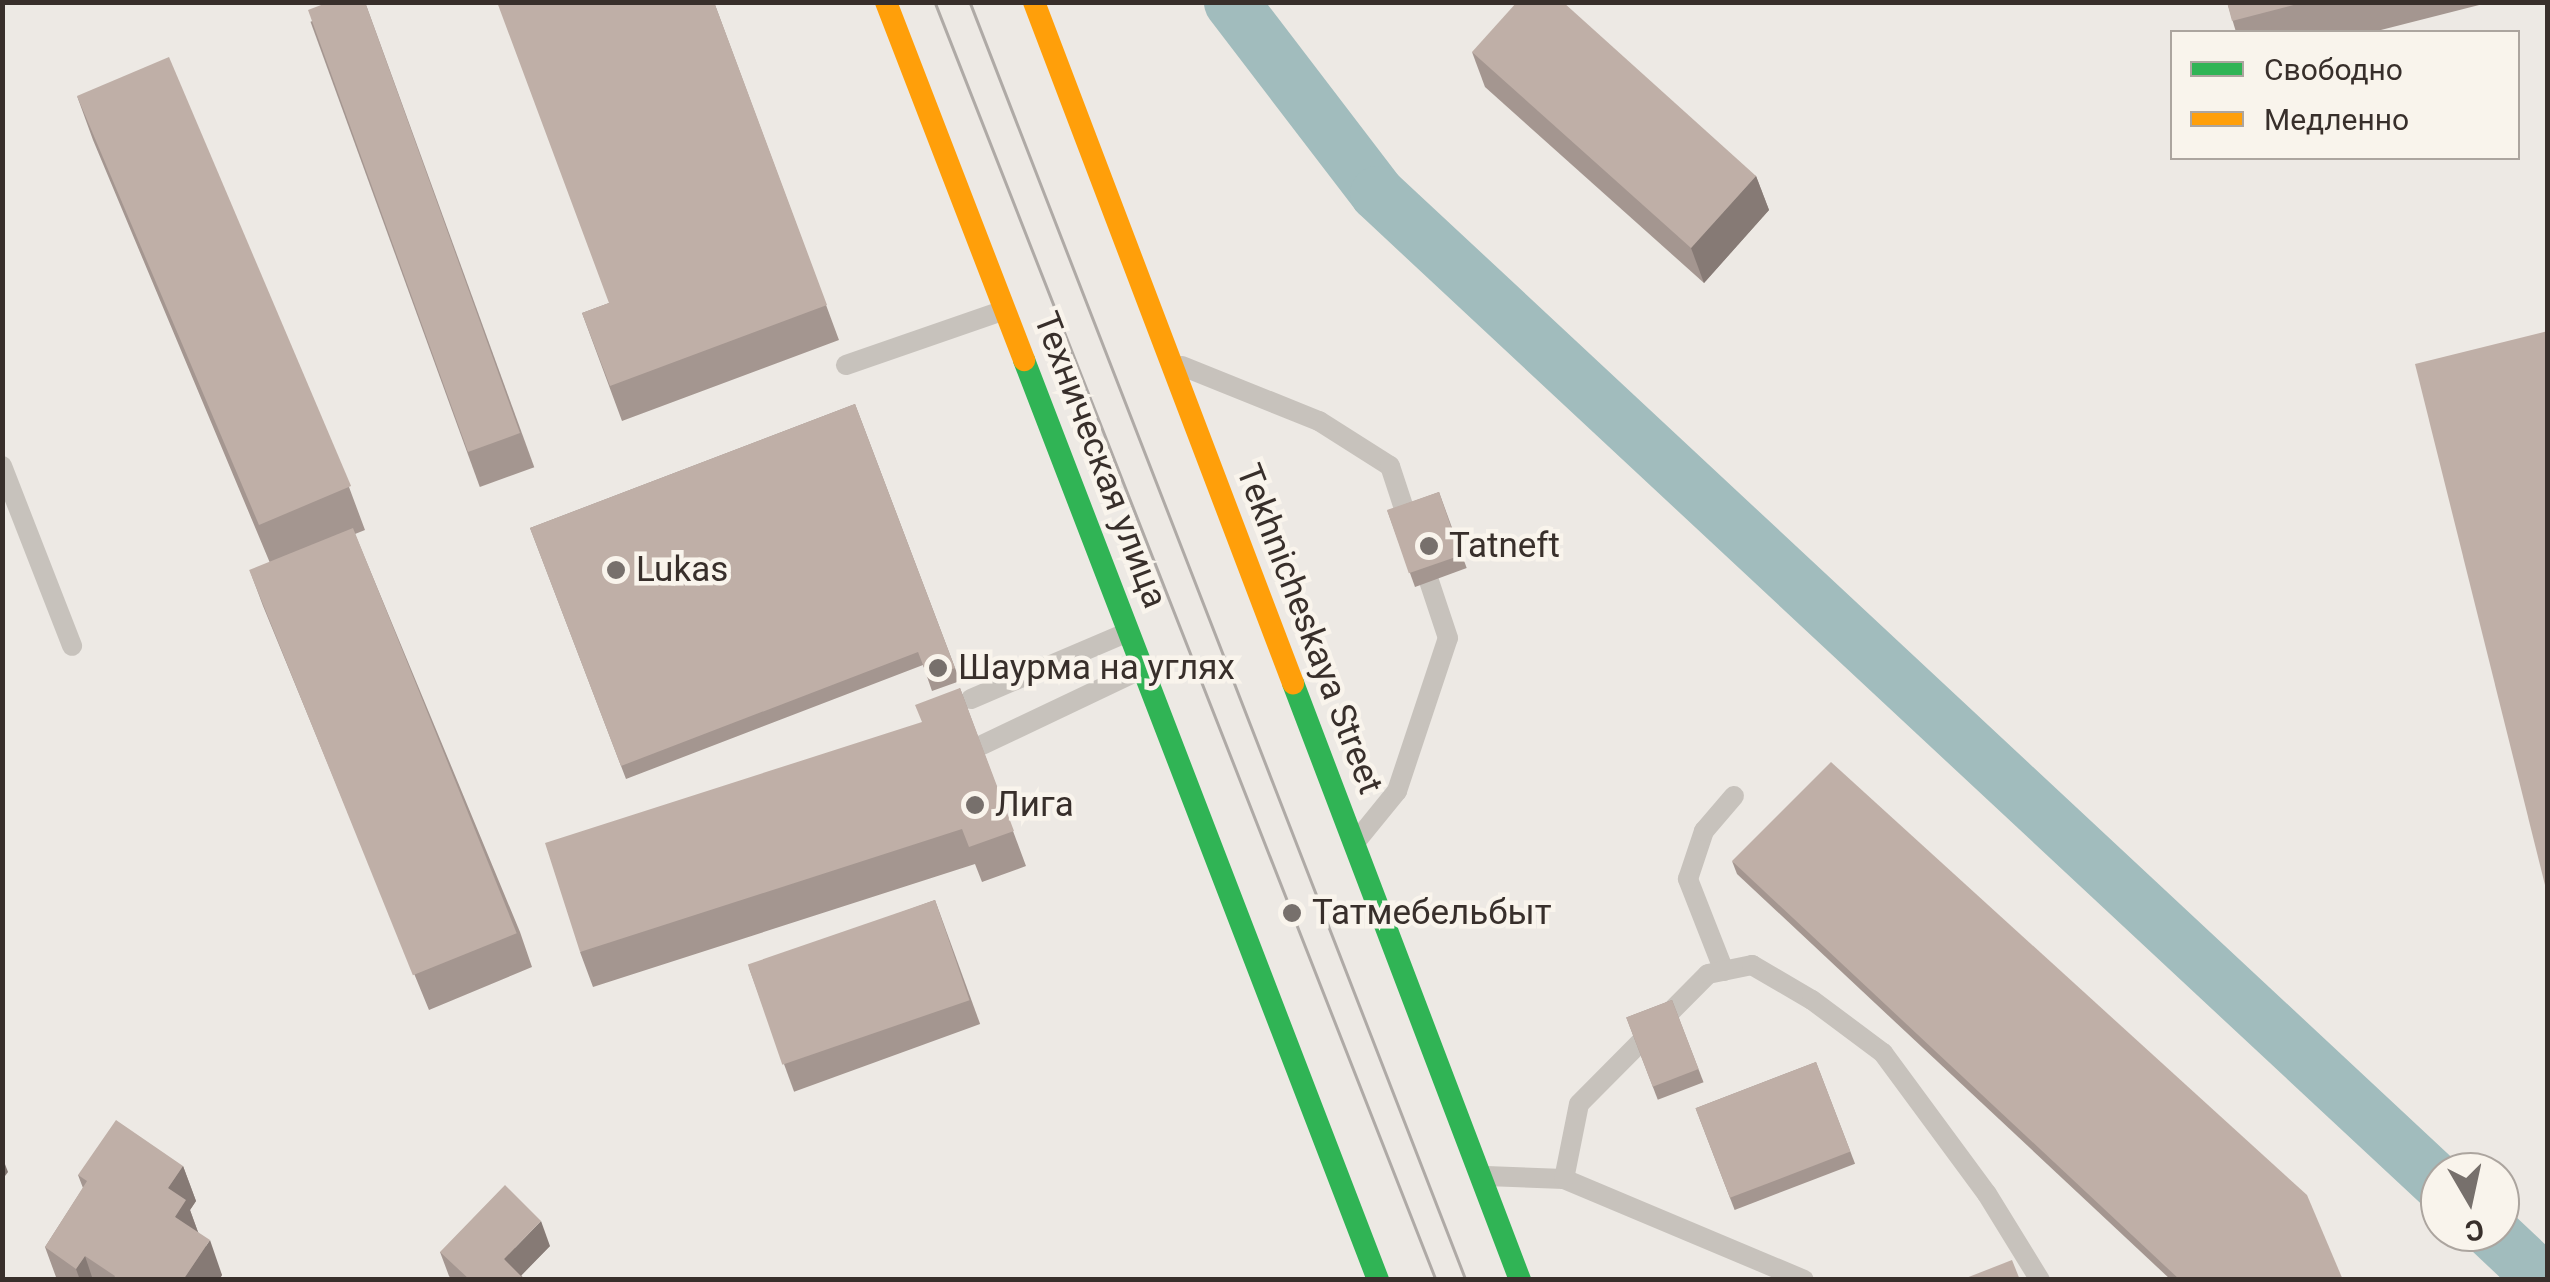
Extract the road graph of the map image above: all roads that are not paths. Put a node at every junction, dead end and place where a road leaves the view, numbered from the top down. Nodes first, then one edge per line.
1 (886, 2) edge
2 (1034, 2) edge
3 (1004, 310) junction
4 (1170, 362) junction
5 (846, 365) dead end
6 (2, 466) edge
7 (1129, 632) junction
8 (72, 646) dead end
9 (1143, 668) junction
10 (971, 699) dead end
11 (982, 746) edge
12 (1734, 796) dead end
13 (1354, 844) junction
14 (1724, 970) junction
15 (1482, 1176) junction
16 (1564, 1179) junction
17 (1378, 1280) edge
18 (1520, 1280) edge
19 (1804, 1280) edge
20 (2040, 1280) edge

1 - 3 main road, Техническая улица
2 - 4 main road, Tekhnicheskaya Street
3 - 5 lane
3 - 7 main road, Техническая улица
4 - 13 main road, Tekhnicheskaya Street
4 - 13 lane
6 - 8 lane
7 - 9 main road, Техническая улица
7 - 10 lane
9 - 11 lane
9 - 17 main road, Техническая улица
12 - 14 lane
13 - 15 main road, Tekhnicheskaya Street
14 - 16 lane
14 - 20 lane
15 - 16 lane
15 - 18 main road, Tekhnicheskaya Street
16 - 19 lane

